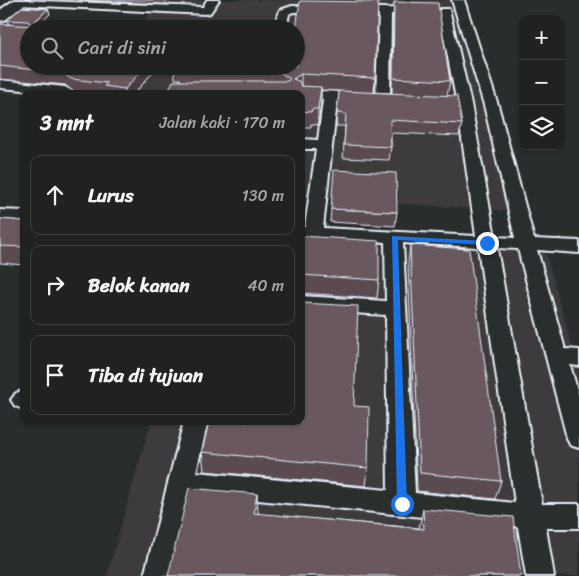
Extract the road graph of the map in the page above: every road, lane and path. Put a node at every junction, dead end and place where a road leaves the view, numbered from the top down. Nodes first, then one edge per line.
1 (212, 0) edge
2 (22, 1) edge
3 (460, 6) edge
4 (206, 11) junction
5 (385, 11) junction
6 (437, 11) junction
7 (0, 17) edge
8 (202, 20) edge
9 (282, 20) edge
10 (0, 84) edge
11 (56, 90) edge
12 (305, 95) edge
13 (331, 96) junction
14 (384, 99) junction
15 (401, 100) edge
16 (446, 103) edge
17 (464, 104) junction
18 (491, 105) junction
19 (305, 144) edge
20 (325, 145) junction
21 (0, 215) edge
22 (20, 216) edge
23 (307, 233) edge
24 (394, 238) junction
25 (487, 243) junction
26 (526, 245) junction
27 (579, 247) edge
28 (305, 303) edge
29 (397, 310) junction
30 (557, 356) junction
31 (579, 358) edge
32 (195, 425) edge
33 (579, 438) edge
34 (180, 481) junction
35 (402, 504) junction
36 (529, 516) junction
37 (579, 516) edge
38 (158, 576) edge
39 (540, 576) edge

1 - 4 lane
2 - 4 lane
2 - 7 main road
3 - 6 lane
3 - 18 lane
4 - 8 lane
5 - 6 lane
5 - 9 lane
5 - 14 lane
6 - 17 lane
10 - 11 lane
12 - 13 lane
13 - 14 lane
13 - 20 lane
14 - 15 lane
16 - 17 lane
17 - 18 lane
17 - 25 lane
18 - 26 lane
19 - 20 lane
20 - 23 lane
21 - 22 lane
23 - 24 lane
24 - 25 lane
24 - 29 lane
25 - 26 lane
25 - 36 lane
26 - 27 lane
26 - 30 lane
28 - 29 lane
29 - 35 lane
30 - 31 lane
30 - 33 lane
32 - 34 lane
34 - 35 lane
34 - 38 lane
35 - 36 lane
36 - 37 lane
36 - 39 lane

